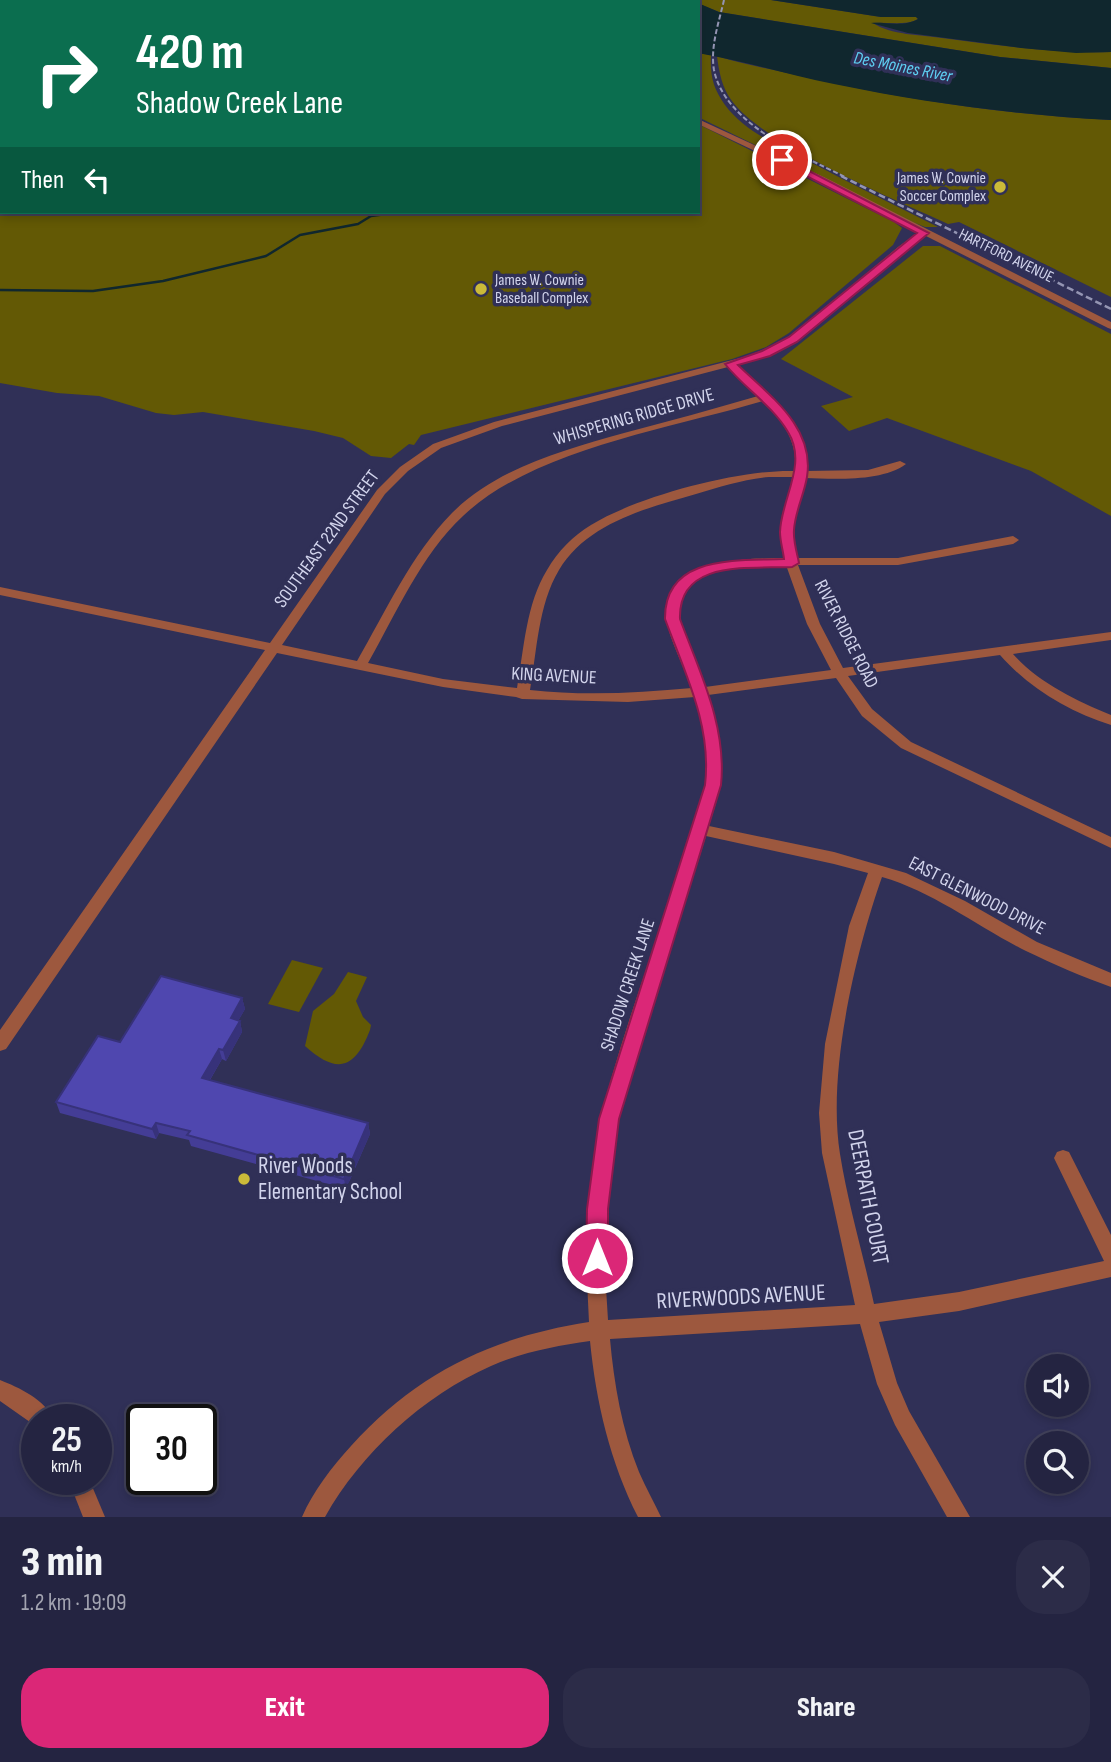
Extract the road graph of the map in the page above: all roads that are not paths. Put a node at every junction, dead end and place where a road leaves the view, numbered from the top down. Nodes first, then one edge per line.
1 (700, 122) edge
2 (924, 233) junction
3 (1111, 326) edge
4 (730, 364) junction
5 (763, 398) junction
6 (900, 464) dead end
7 (801, 475) junction
8 (1013, 540) dead end
9 (792, 563) junction
10 (0, 592) edge
11 (1111, 636) edge
12 (272, 648) junction
13 (1003, 651) junction
14 (360, 666) junction
15 (839, 671) junction
16 (699, 692) junction
17 (522, 695) junction
18 (1111, 720) edge
19 (700, 829) junction
20 (1111, 843) edge
21 (877, 869) junction
22 (1111, 980) edge
23 (0, 1044) edge
24 (1063, 1158) dead end
25 (1111, 1255) edge
26 (1111, 1268) edge
27 (867, 1314) junction
28 (599, 1329) junction
29 (0, 1390) edge
30 (25, 1404) edge
31 (85, 1495) edge
32 (94, 1517) edge
33 (313, 1517) edge
34 (650, 1517) edge
35 (959, 1517) edge

1 - 2 street, HARTFORD AVENUE
2 - 3 street, HARTFORD AVENUE
2 - 4 street, SOUTHEAST 22ND STREET
4 - 5 street, RIVER RIDGE ROAD
4 - 12 street, SOUTHEAST 22ND STREET
5 - 7 street, RIVER RIDGE ROAD
5 - 14 street, WHISPERING RIDGE DRIVE
6 - 7 street
7 - 9 street, RIVER RIDGE ROAD
7 - 17 street
8 - 9 street, SHADOW CREEK LANE
9 - 15 street, RIVER RIDGE ROAD
9 - 16 street, SHADOW CREEK LANE
10 - 12 street, KING AVENUE
11 - 13 street, KING AVENUE
12 - 14 street, KING AVENUE
12 - 23 street, SOUTHEAST 22ND STREET
13 - 15 street, KING AVENUE
13 - 18 street
14 - 17 street, KING AVENUE
15 - 16 street, KING AVENUE
15 - 20 street, RIVER RIDGE ROAD
16 - 17 street, KING AVENUE
16 - 19 street, SHADOW CREEK LANE
19 - 21 street, EAST GLENWOOD DRIVE
19 - 28 street, SHADOW CREEK LANE
21 - 22 street, EAST GLENWOOD DRIVE
21 - 27 street, DEERPATH COURT
24 - 25 street
26 - 27 street, RIVERWOODS AVENUE
27 - 28 street, RIVERWOODS AVENUE
27 - 35 street, DEERPATH COURT
28 - 33 street, RIVERWOODS AVENUE
28 - 34 street, SHADOW CREEK LANE
29 - 30 street
31 - 32 street

